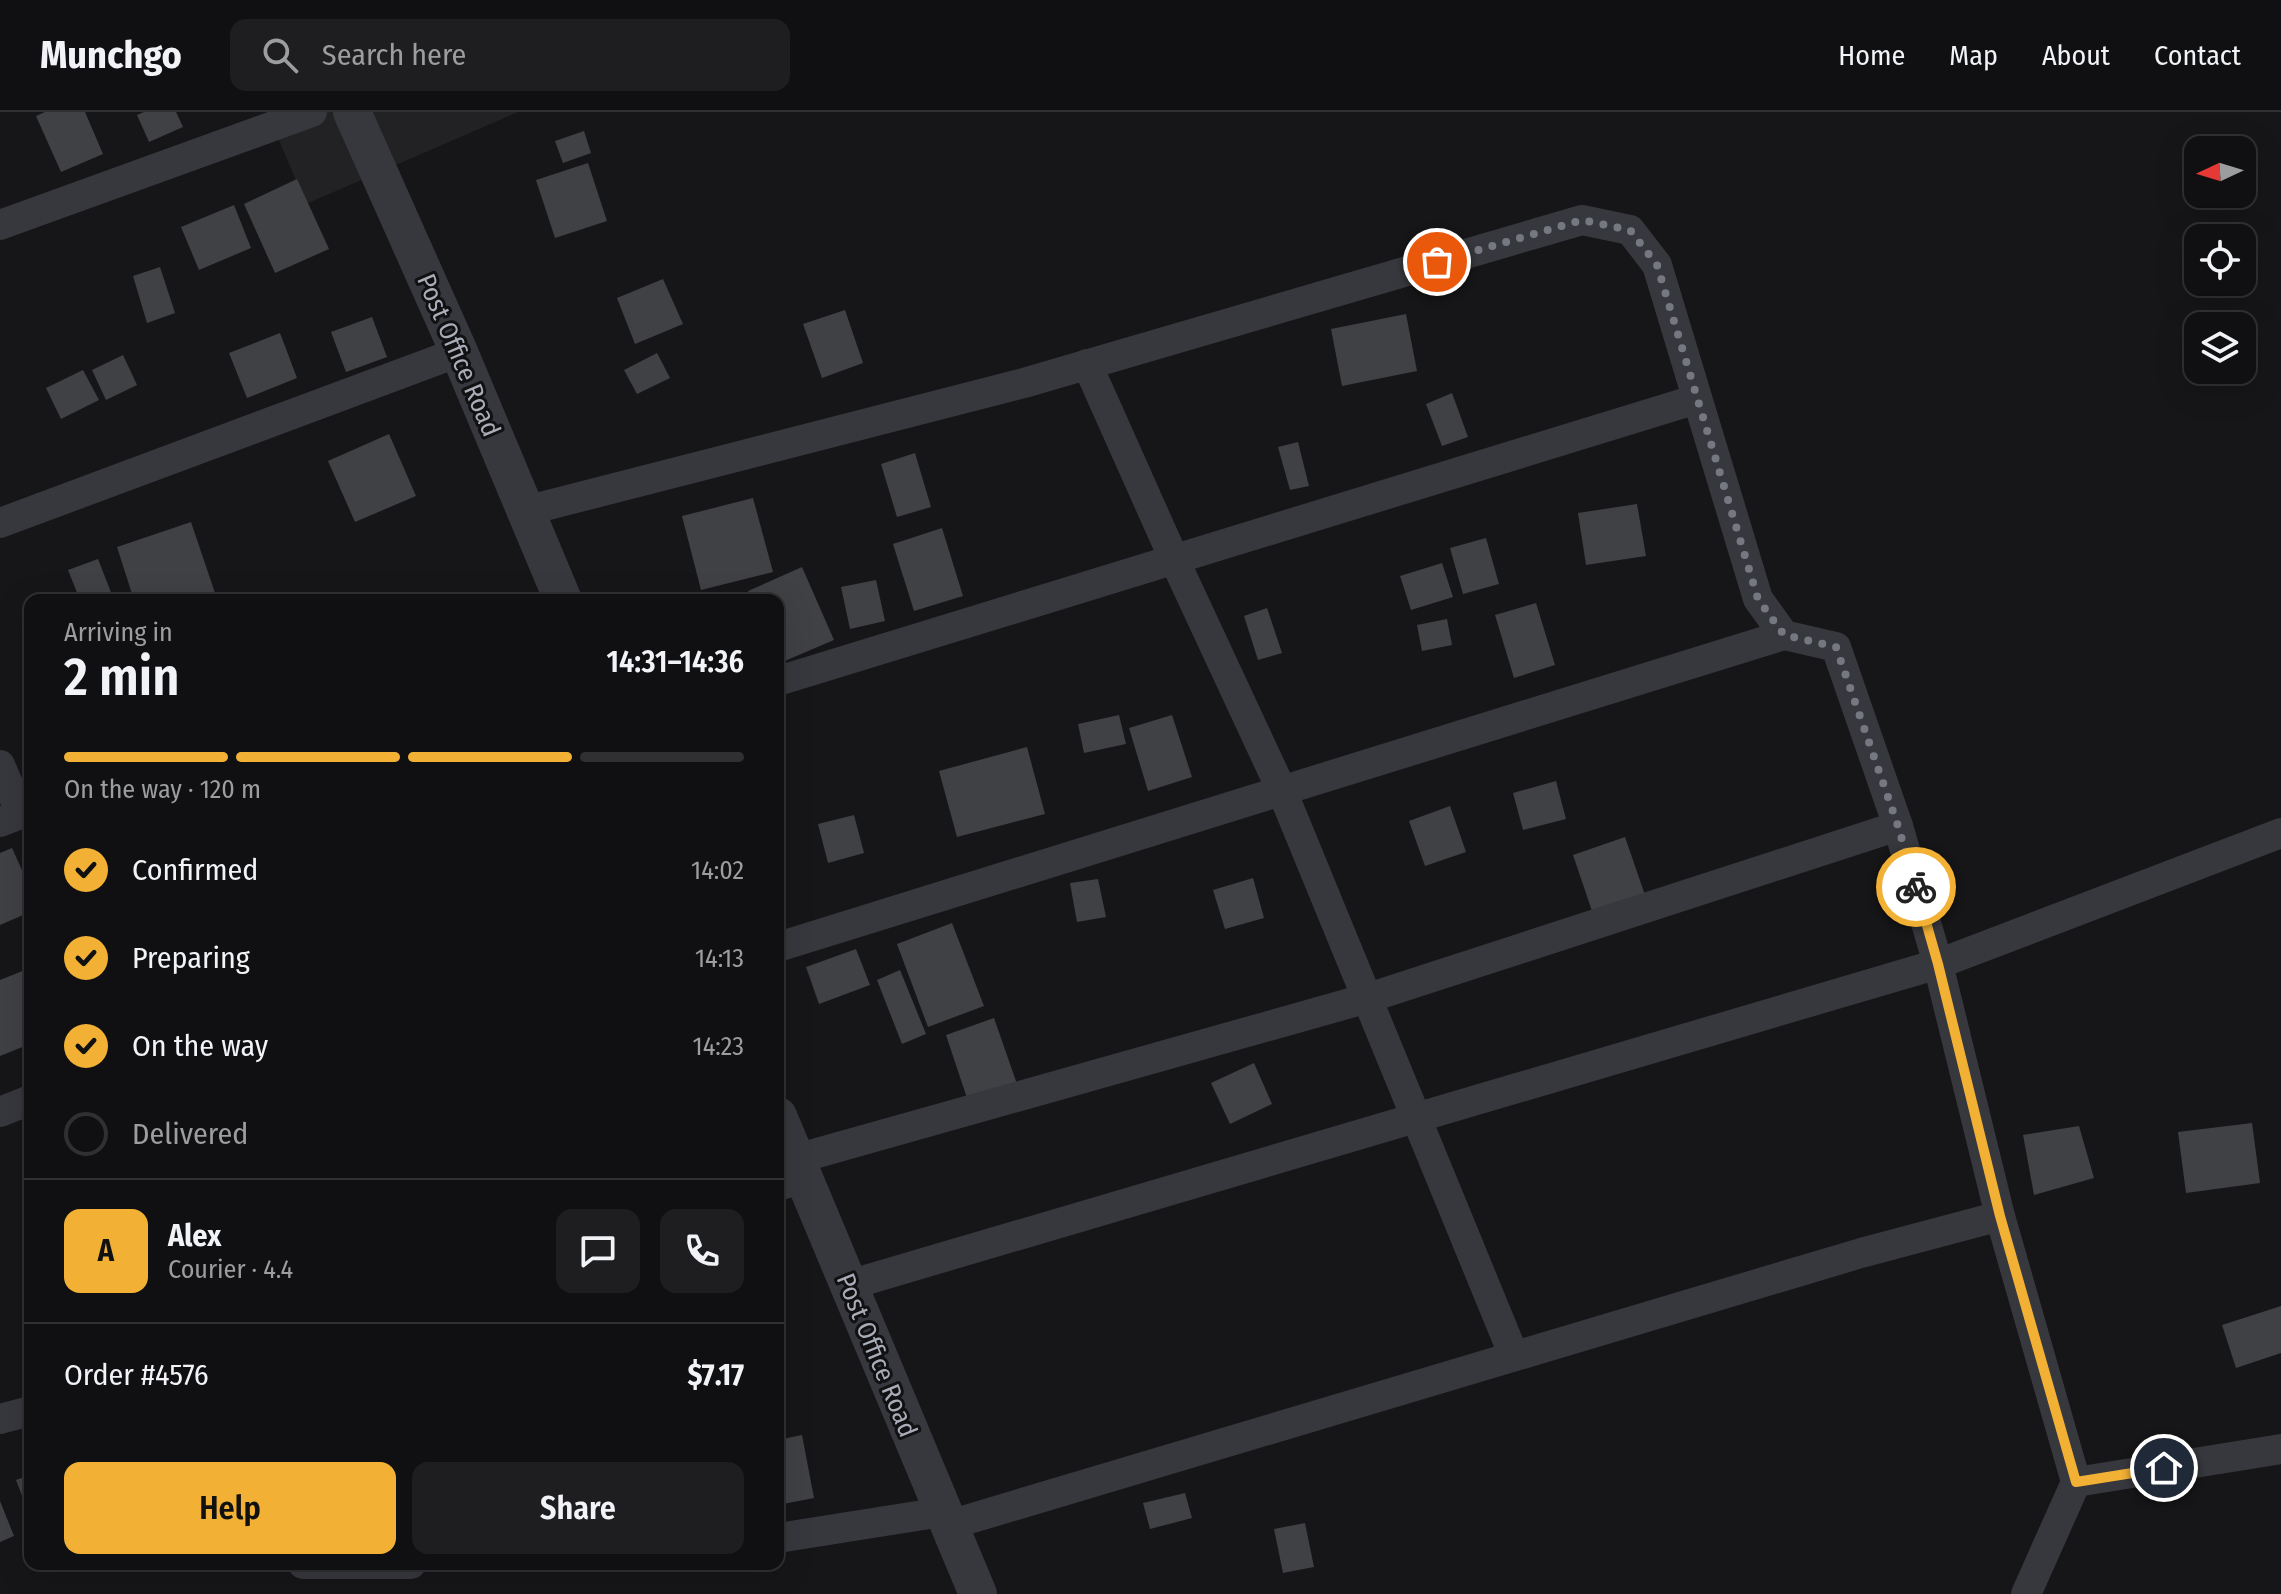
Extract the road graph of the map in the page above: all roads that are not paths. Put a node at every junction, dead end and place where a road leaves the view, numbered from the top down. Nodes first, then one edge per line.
1 (312, 112) edge
2 (352, 112) edge
3 (0, 225) edge
4 (459, 352) junction
5 (1087, 364) junction
6 (1697, 399) junction
7 (525, 511) junction
8 (0, 523) edge
9 (1174, 559) junction
10 (559, 594) edge
11 (1784, 635) junction
12 (784, 679) edge
13 (0, 765) edge
14 (1282, 791) junction
15 (20, 820) edge
16 (1898, 826) junction
17 (2281, 833) edge
18 (784, 945) edge
19 (1938, 964) junction
20 (1368, 998) junction
21 (24, 1102) edge
22 (0, 1112) edge
23 (1417, 1118) junction
24 (784, 1141) edge
25 (792, 1174) edge
26 (2000, 1216) junction
27 (849, 1285) junction
28 (1514, 1356) junction
29 (24, 1413) edge
30 (0, 1419) edge
31 (2281, 1449) edge
32 (2076, 1482) junction
33 (946, 1519) junction
34 (784, 1537) edge
35 (978, 1594) edge
36 (2026, 1594) edge

1 - 3 street
2 - 4 street, Post Office Road
4 - 7 street, Post Office Road
4 - 8 street
5 - 6 street
5 - 7 street
5 - 9 street
6 - 9 street
6 - 11 street
7 - 10 street, Post Office Road
9 - 12 street
9 - 14 street
11 - 14 street
11 - 16 street
13 - 15 street
14 - 18 street
14 - 20 street
16 - 19 street
16 - 20 street
17 - 19 street
19 - 23 street
19 - 26 street
20 - 23 street
20 - 25 street
21 - 22 street
23 - 27 street
23 - 28 street
24 - 25 street, Post Office Road
25 - 27 street, Post Office Road
26 - 28 street
26 - 32 street
27 - 33 street, Post Office Road
28 - 33 street
29 - 30 street
31 - 32 street
32 - 36 street
33 - 34 street
33 - 35 street, Post Office Road

